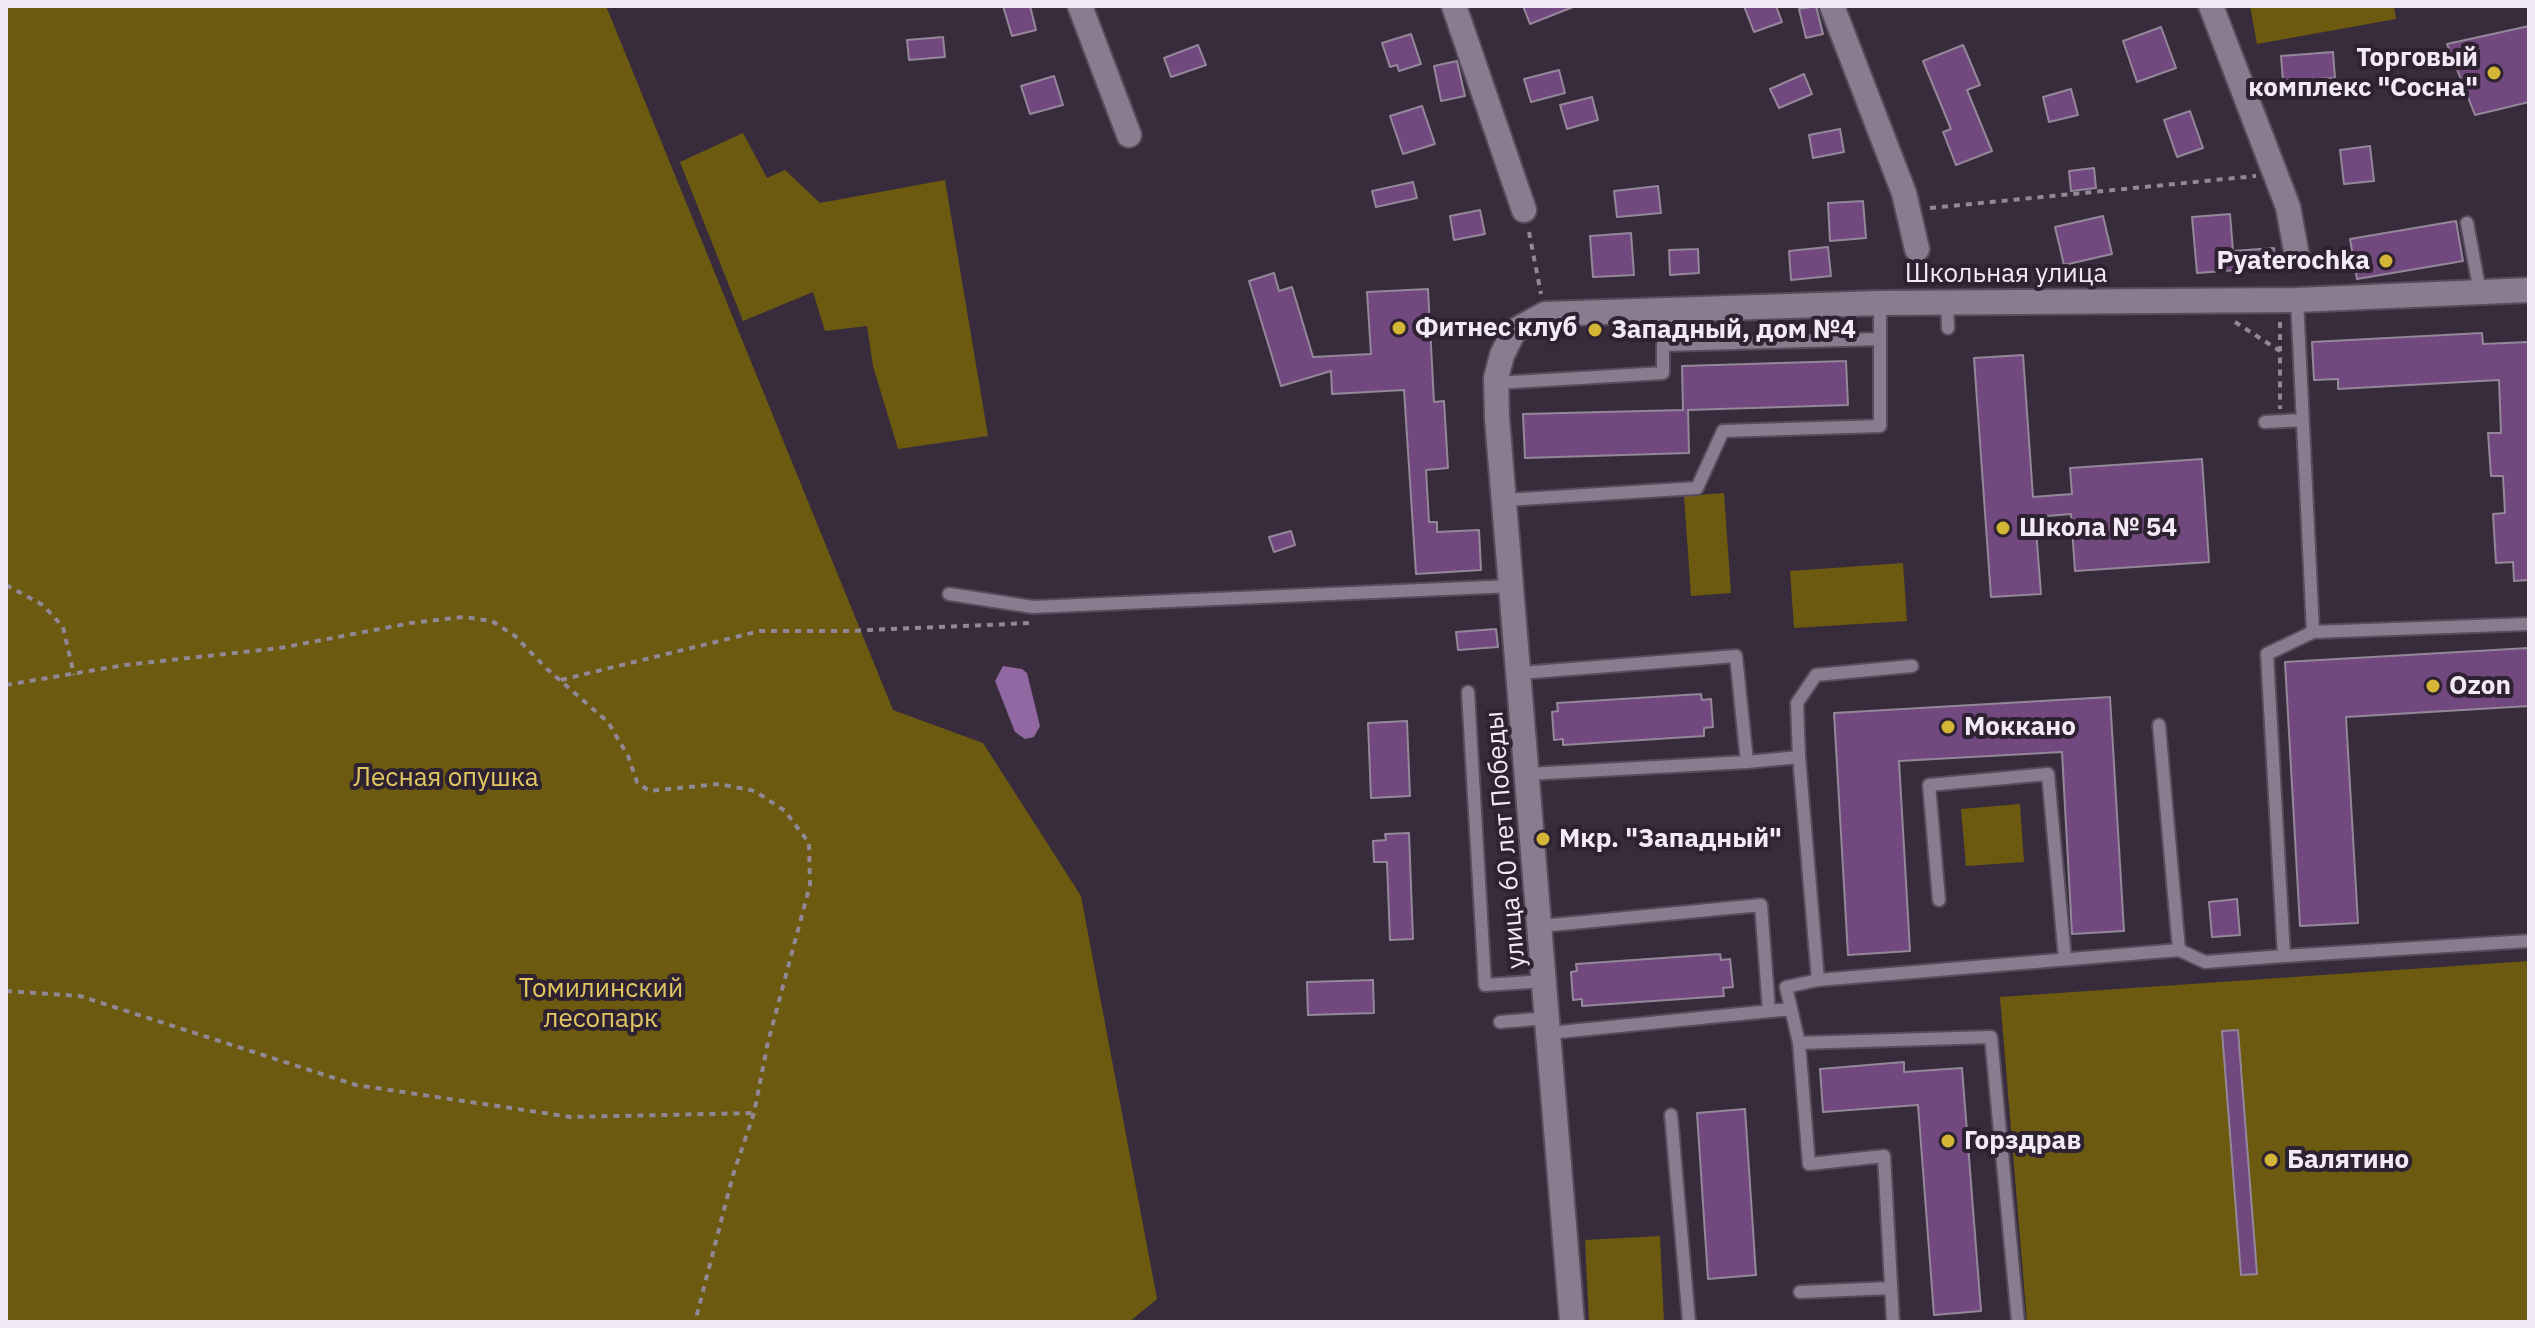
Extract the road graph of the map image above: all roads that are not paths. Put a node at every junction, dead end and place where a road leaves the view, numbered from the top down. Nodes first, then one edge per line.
1 (1080, 6) edge
2 (1454, 6) edge
3 (1832, 6) edge
4 (2211, 6) edge
5 (1129, 135) dead end
6 (1524, 210) road end
7 (2467, 223) dead end
8 (1917, 249) dead end
9 (2297, 256) dead end
10 (2529, 290) edge
11 (2480, 292) junction
12 (1880, 303) junction
13 (1947, 303) junction
14 (2288, 306) junction
15 (1948, 328) dead end
16 (1880, 339) junction
17 (1502, 355) joint
18 (1496, 383) junction
19 (2302, 420) junction
20 (2265, 422) dead end
21 (1505, 500) junction
22 (1512, 586) junction
23 (949, 594) dead end
24 (2529, 624) edge
25 (2313, 632) junction
26 (1912, 666) dead end
27 (1520, 673) junction
28 (1468, 692) dead end
29 (2159, 725) dead end
30 (1799, 757) junction
31 (1747, 762) junction
32 (1528, 774) junction
33 (1939, 900) dead end
34 (1541, 926) junction
35 (2529, 941) edge
36 (2179, 950) junction
37 (2284, 956) junction
38 (2065, 959) junction
39 (1818, 980) junction
40 (1545, 981) junction
41 (1791, 1009) junction
42 (1769, 1011) junction
43 (1500, 1022) dead end
44 (1549, 1025) junction
45 (1799, 1043) junction
46 (1671, 1115) dead end
47 (1891, 1288) junction
48 (1800, 1292) dead end
49 (1572, 1322) edge
50 (1689, 1322) edge
51 (1893, 1322) edge
52 (2018, 1322) edge

1 - 5 street
2 - 6 street
3 - 8 street
4 - 9 street
7 - 11 lane
10 - 11 street, Школьная улица
11 - 14 street, Школьная улица
12 - 13 street, Школьная улица
12 - 16 lane
12 - 17 street, Школьная улица
13 - 14 street, Школьная улица
13 - 15 lane
14 - 19 lane
16 - 18 lane
16 - 21 lane
17 - 18 street, улица 60 лет Победы
18 - 21 street, улица 60 лет Победы
19 - 20 lane
19 - 25 lane
21 - 22 street, улица 60 лет Победы
22 - 23 lane
22 - 27 street, улица 60 лет Победы
24 - 25 lane
25 - 37 lane
26 - 30 lane
27 - 31 lane
27 - 32 street, улица 60 лет Победы
28 - 40 lane
29 - 36 lane
30 - 31 lane
30 - 39 lane
31 - 32 lane
32 - 34 street, улица 60 лет Победы
33 - 38 lane
34 - 40 street, улица 60 лет Победы
34 - 42 lane
35 - 37 lane
36 - 37 lane
36 - 38 lane
38 - 39 lane
39 - 41 lane
40 - 44 street, улица 60 лет Победы
41 - 42 lane
41 - 45 lane
42 - 44 lane
43 - 44 lane
44 - 49 street, улица 60 лет Победы
45 - 47 lane
45 - 52 lane
46 - 50 lane
47 - 48 lane
47 - 51 lane

